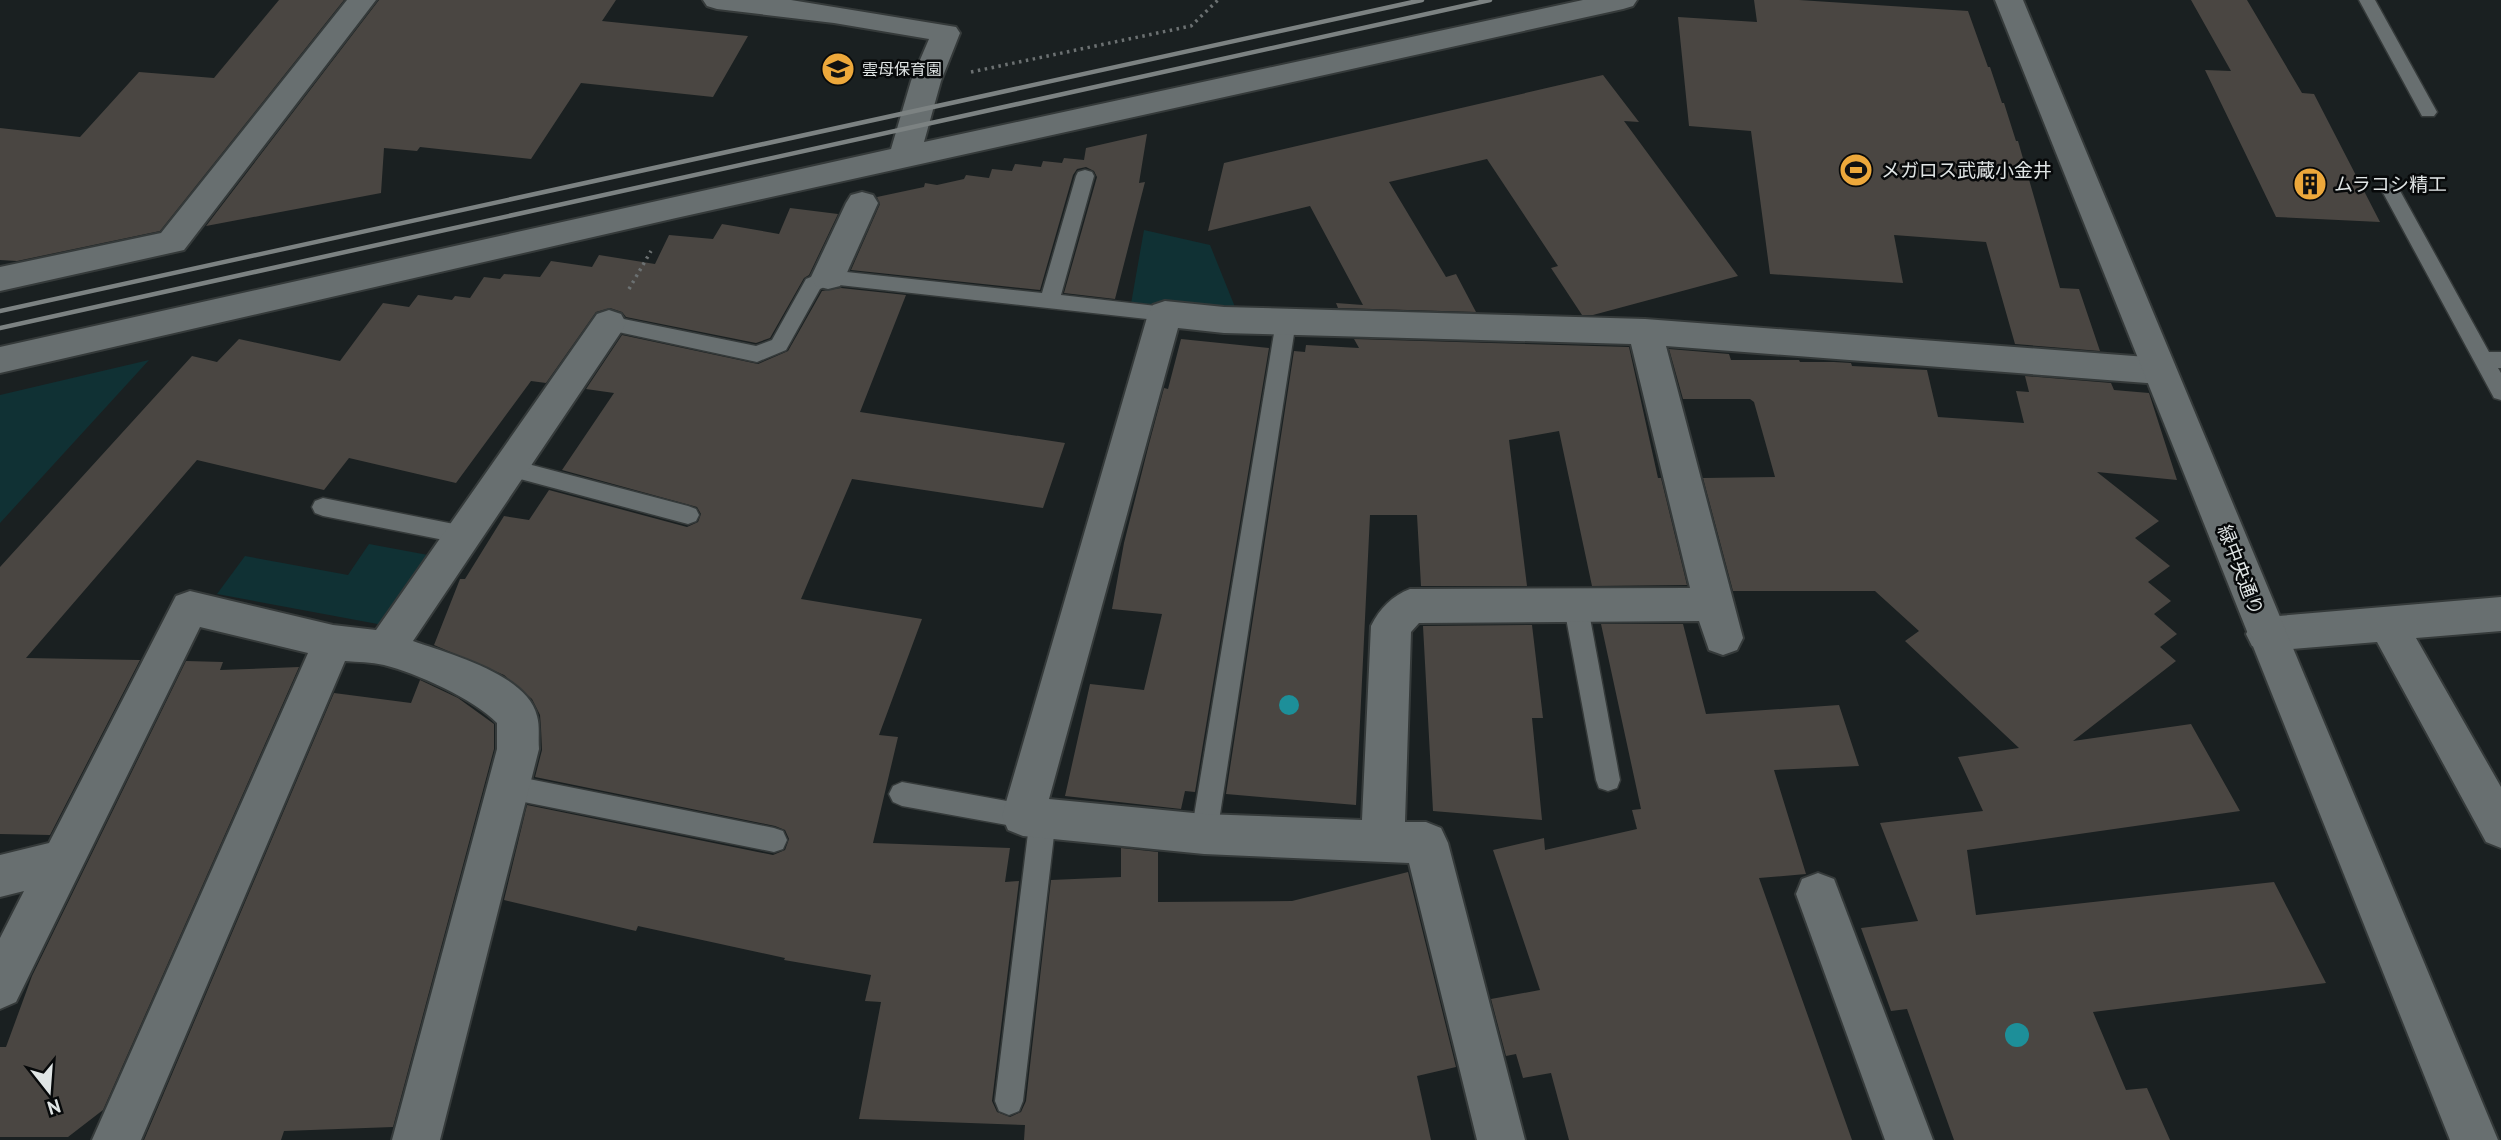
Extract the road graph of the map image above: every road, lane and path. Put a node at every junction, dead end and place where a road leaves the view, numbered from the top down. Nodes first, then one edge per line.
1 (362, 0) edge
2 (717, 0) edge
3 (1218, 0) edge
4 (1623, 0) edge
5 (2009, 0) edge
6 (2367, 0) edge
7 (837, 7) edge
8 (926, 81) junction
9 (2428, 112) dead end
10 (904, 158) junction
11 (1085, 176) dead end
12 (2390, 189) dead end
13 (862, 203) dead end
14 (676, 207) junction
15 (828, 277) junction
16 (0, 279) edge
17 (1049, 302) junction
18 (1165, 314) junction
19 (1286, 321) junction
20 (609, 323) junction
21 (1645, 332) junction
22 (0, 360) edge
23 (2492, 360) edge
24 (2160, 371) junction
25 (2501, 392) edge
26 (509, 468) junction
27 (323, 506) dead end
28 (688, 515) dead end
29 (464, 535) junction
30 (1576, 607) junction
31 (2501, 614) edge
32 (2387, 623) junction
33 (2266, 634) junction
34 (332, 642) junction
35 (386, 648) junction
36 (1608, 780) dead end
37 (509, 787) junction
38 (902, 794) dead end
39 (1033, 817) junction
40 (2501, 828) edge
41 (1204, 834) junction
42 (774, 839) dead end
43 (1383, 840) junction
44 (63, 860) junction
45 (0, 876) edge
46 (1818, 894) dead end
47 (0, 986) edge
48 (1009, 1101) dead end
49 (116, 1140) edge
50 (416, 1140) edge
51 (1501, 1140) edge
52 (1909, 1140) edge
53 (2474, 1140) edge

1 - 16 street
2 - 7 street
3 - 8 path
4 - 10 street
5 - 24 street, 緑中央通り
6 - 9 lane
7 - 8 street
8 - 10 street
10 - 14 street
11 - 17 lane
12 - 23 lane
13 - 15 street
14 - 20 path
14 - 22 street
15 - 17 lane
15 - 20 lane
17 - 18 lane
18 - 19 street
18 - 39 street
19 - 21 street
19 - 41 lane
20 - 26 street
21 - 24 street
21 - 30 street
23 - 25 lane
24 - 33 street, 緑中央通り
26 - 28 lane
26 - 29 street
27 - 29 lane
29 - 35 street
30 - 36 lane
30 - 43 street
31 - 32 street
32 - 33 street
32 - 40 street
33 - 53 street, 緑中央通り
34 - 35 street
34 - 44 street
34 - 49 street
35 - 37 street
37 - 42 lane
37 - 50 street
38 - 39 lane
39 - 41 street
39 - 48 lane
41 - 43 street
43 - 51 street
44 - 45 street
44 - 47 street
46 - 52 street

